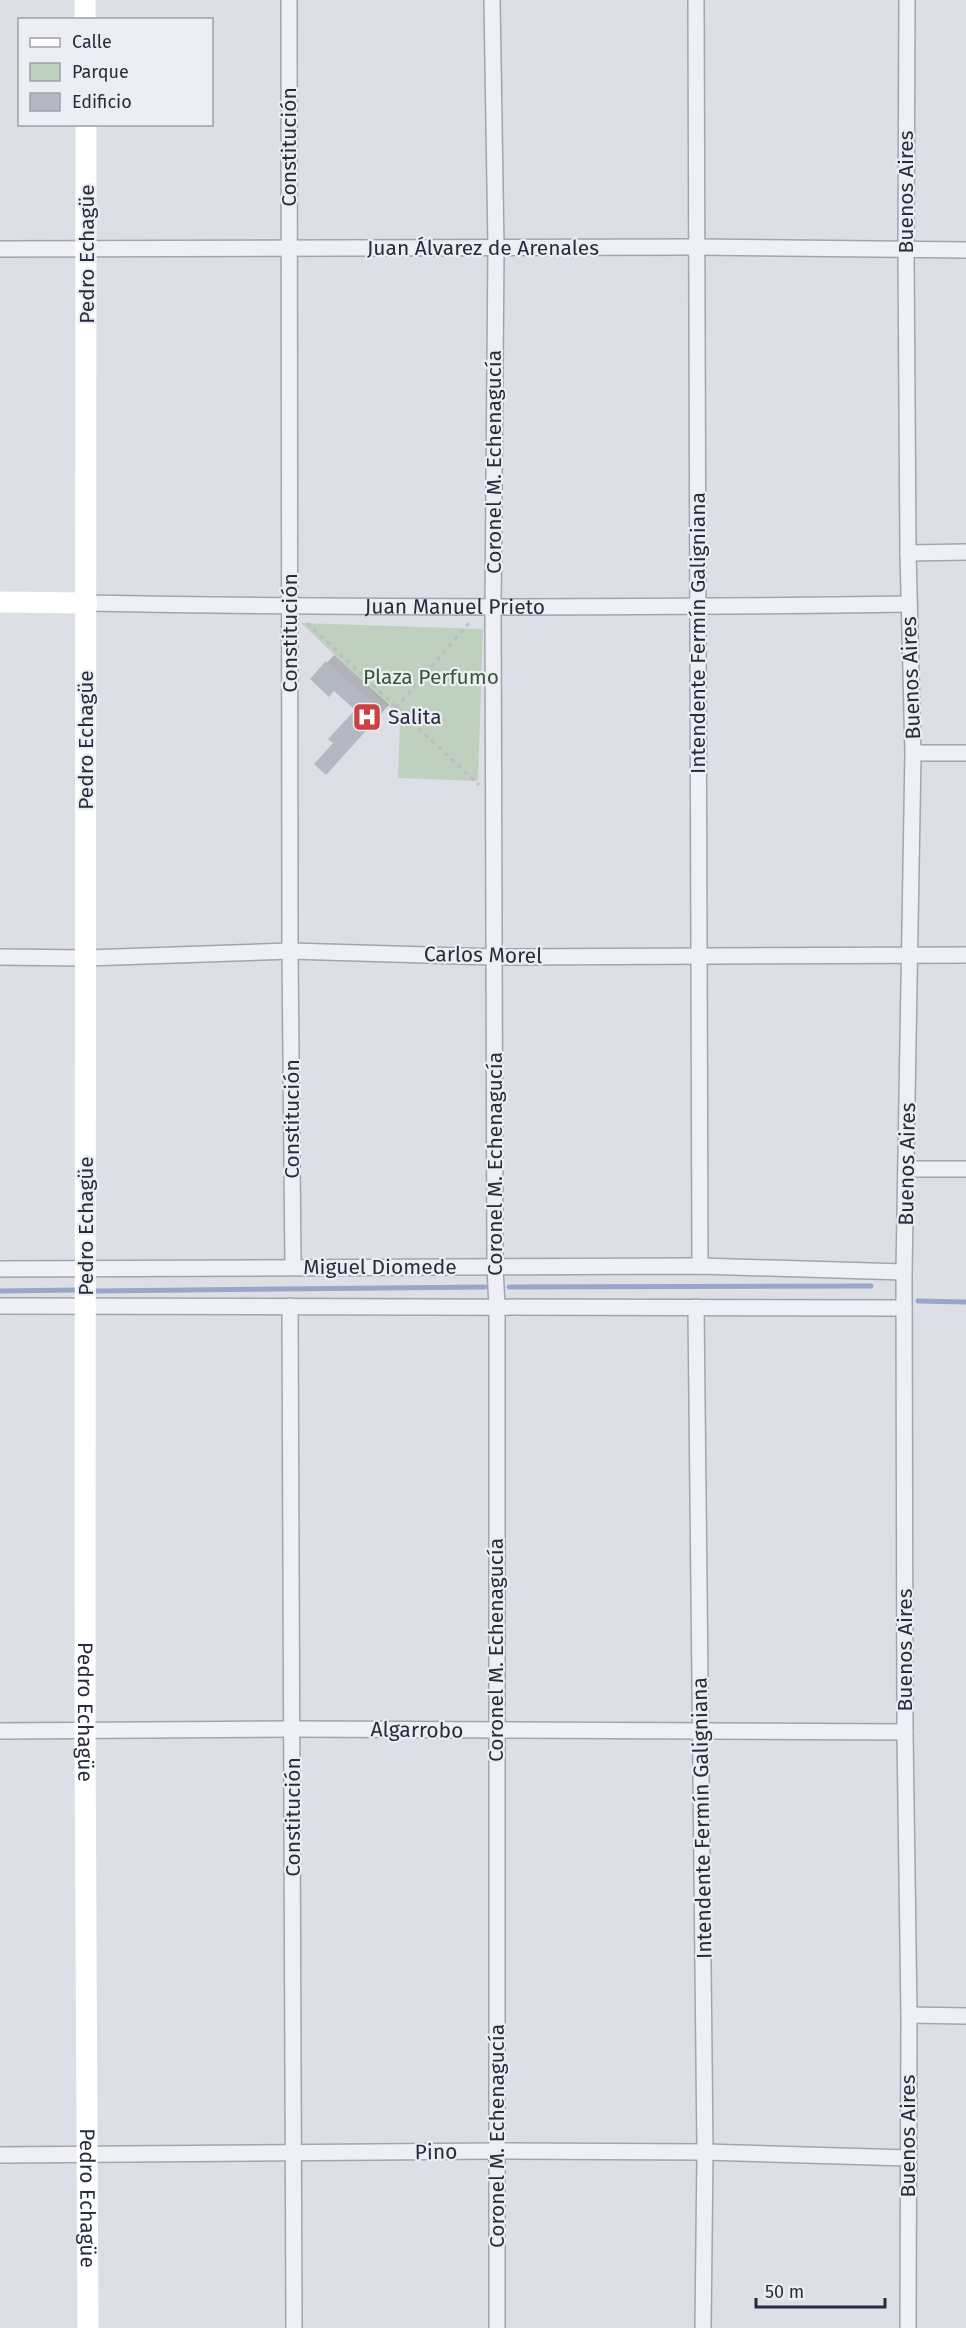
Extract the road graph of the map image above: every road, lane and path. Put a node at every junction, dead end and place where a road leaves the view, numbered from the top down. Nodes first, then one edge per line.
1 (85, 0) edge
2 (289, 0) edge
3 (492, 0) edge
4 (696, 0) edge
5 (907, 0) edge
6 (85, 18) edge
7 (86, 126) edge
8 (696, 247) junction
9 (288, 248) junction
10 (496, 248) junction
11 (0, 249) edge
12 (87, 249) junction
13 (966, 250) edge
14 (906, 251) junction
15 (966, 552) edge
16 (908, 553) junction
17 (0, 602) edge
18 (87, 603) junction
19 (909, 604) junction
20 (488, 606) junction
21 (291, 607) junction
22 (699, 607) junction
23 (396, 708) junction
24 (913, 753) junction
25 (966, 753) edge
26 (493, 799) junction
27 (290, 951) junction
28 (910, 954) junction
29 (698, 955) junction
30 (966, 955) edge
31 (0, 957) edge
32 (495, 957) junction
33 (86, 958) junction
34 (908, 1169) junction
35 (966, 1169) edge
36 (293, 1266) junction
37 (700, 1266) junction
38 (495, 1267) junction
39 (0, 1269) edge
40 (85, 1269) junction
41 (904, 1272) junction
42 (86, 1305) junction
43 (0, 1306) edge
44 (290, 1306) junction
45 (497, 1307) junction
46 (696, 1307) junction
47 (904, 1308) junction
48 (293, 1729) junction
49 (701, 1730) junction
50 (0, 1731) edge
51 (496, 1731) junction
52 (85, 1732) junction
53 (905, 1732) junction
54 (909, 2015) junction
55 (966, 2016) edge
56 (496, 2151) junction
57 (705, 2152) junction
58 (293, 2154) junction
59 (0, 2155) edge
60 (87, 2155) junction
61 (908, 2158) junction
62 (88, 2328) edge
63 (294, 2328) edge
64 (497, 2328) edge
65 (703, 2328) edge
66 (908, 2328) edge

1 - 6 street
2 - 9 street, Constitución
3 - 10 street, Coronel M. Echenagucía
4 - 8 street, Intendente Fermín Galigniana
5 - 14 street, Buenos Aires
7 - 12 street, Pedro Echagüe
8 - 10 street, Juan Álvarez de Arenales
8 - 14 street, Juan Álvarez de Arenales
8 - 22 street, Intendente Fermín Galigniana
9 - 10 street, Juan Álvarez de Arenales
9 - 12 street, Juan Álvarez de Arenales
9 - 21 street, Constitución
10 - 20 street, Coronel M. Echenagucía
11 - 12 street, Juan Álvarez de Arenales
12 - 18 street, Pedro Echagüe
13 - 14 street, Juan Álvarez de Arenales
14 - 16 street, Buenos Aires
15 - 16 street
16 - 19 street, Buenos Aires
17 - 18 street, Juan Manuel Prieto
18 - 21 street, Juan Manuel Prieto
18 - 33 street, Pedro Echagüe
19 - 22 street, Juan Manuel Prieto
19 - 24 street, Buenos Aires
20 - 21 street, Juan Manuel Prieto
20 - 22 street, Juan Manuel Prieto
20 - 23 path
20 - 26 street, Coronel M. Echenagucía
21 - 23 path
21 - 27 street, Constitución
22 - 29 street, Intendente Fermín Galigniana
23 - 26 path
24 - 25 street
24 - 28 street, Buenos Aires
26 - 32 street, Coronel M. Echenagucía
27 - 32 street, Carlos Morel
27 - 33 street, Carlos Morel
27 - 36 street, Constitución
28 - 29 street, Carlos Morel
28 - 30 street, Carlos Morel
28 - 34 street, Buenos Aires
29 - 32 street, Carlos Morel
29 - 37 street, Intendente Fermín Galigniana
31 - 33 street, Carlos Morel
32 - 38 street, Coronel M. Echenagucía
33 - 40 street, Pedro Echagüe
34 - 35 street
34 - 41 street, Buenos Aires
36 - 38 street, Miguel Diomede
36 - 40 street, Miguel Diomede
37 - 38 street, Miguel Diomede
37 - 41 street, Miguel Diomede
38 - 45 street, Coronel M. Echenagucía
39 - 40 street, Miguel Diomede
40 - 42 street, Pedro Echagüe
41 - 47 street, Buenos Aires
42 - 43 street, Miguel Diomede
42 - 44 street, Miguel Diomede
42 - 52 street, Pedro Echagüe
44 - 45 street, Miguel Diomede
44 - 48 street, Constitución
45 - 46 street, Miguel Diomede
45 - 51 street, Coronel M. Echenagucía
46 - 47 street, Miguel Diomede
46 - 49 street, Intendente Fermín Galigniana
47 - 53 street, Buenos Aires
48 - 51 street, Algarrobo
48 - 52 street, Algarrobo
48 - 58 street, Constitución
49 - 51 street, Algarrobo
49 - 53 street, Algarrobo
49 - 57 street, Intendente Fermín Galigniana
50 - 52 street, Algarrobo
51 - 56 street, Coronel M. Echenagucía
52 - 60 street, Pedro Echagüe
53 - 54 street, Buenos Aires
54 - 55 street
54 - 61 street, Buenos Aires
56 - 57 street, Pino
56 - 58 street, Pino
56 - 64 street, Coronel M. Echenagucía
57 - 61 street, Pino
57 - 65 street, Intendente Fermín Galigniana
58 - 60 street, Pino
58 - 63 street, Constitución
59 - 60 street, Pino
60 - 62 street, Pedro Echagüe
61 - 66 street, Buenos Aires

